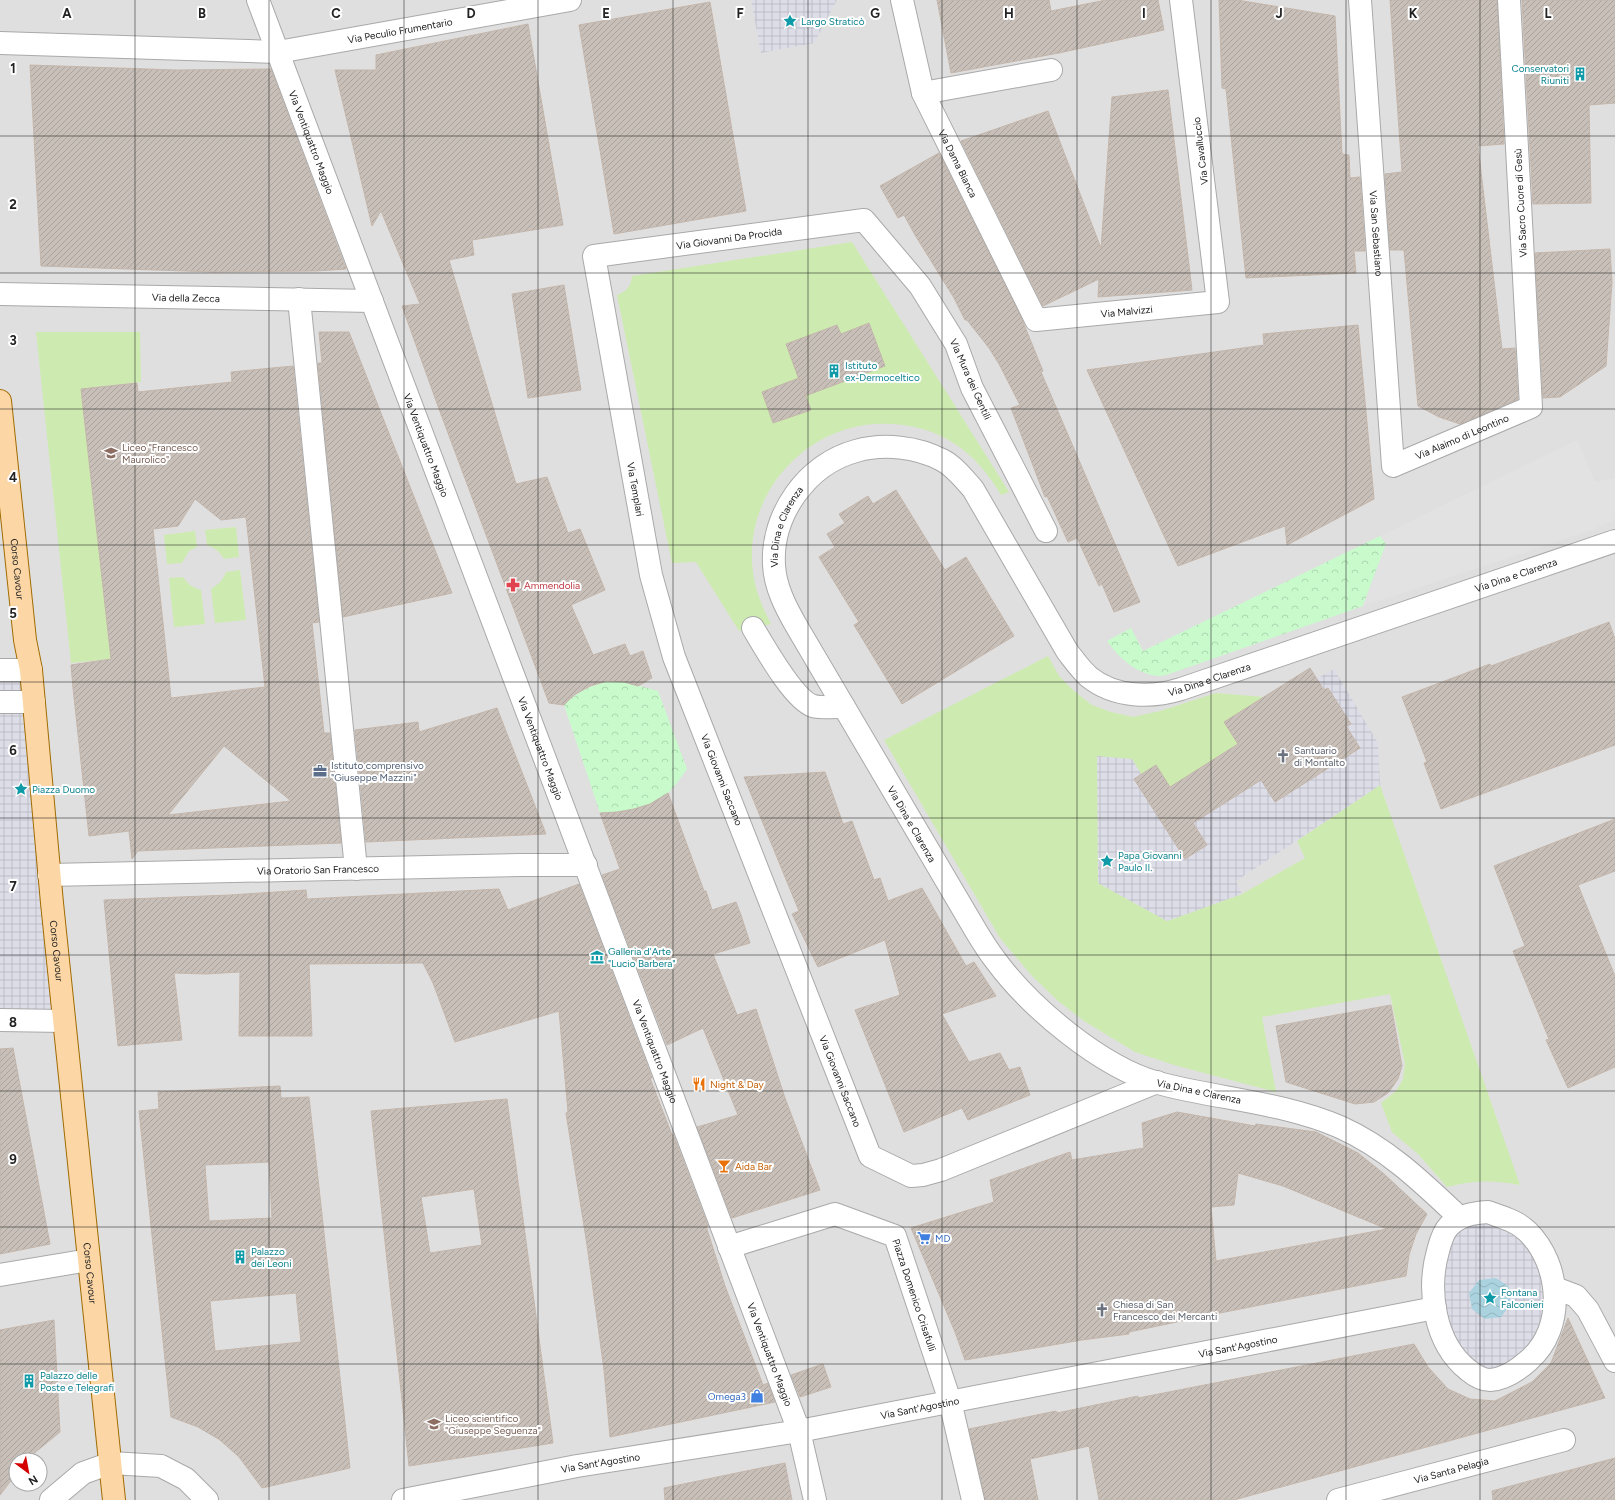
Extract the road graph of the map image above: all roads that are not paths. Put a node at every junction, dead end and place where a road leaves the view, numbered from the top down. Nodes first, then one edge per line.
1 (258, 0) edge
2 (902, 0) edge
3 (1181, 0) edge
4 (1360, 0) edge
5 (1509, 0) edge
6 (555, 1) edge
7 (0, 43) edge
8 (278, 52) junction
9 (1051, 70) dead end
10 (923, 93) junction
11 (864, 220) joint
12 (594, 256) joint
13 (0, 294) edge
14 (299, 299) junction
15 (372, 301) junction
16 (1218, 302) joint
17 (1036, 320) joint
18 (0, 401) edge
19 (1530, 407) joint
20 (1393, 466) joint
21 (1046, 531) dead end
22 (1615, 541) edge
23 (753, 628) dead end
24 (0, 670) edge
25 (31, 670) junction
26 (0, 702) edge
27 (34, 702) junction
28 (844, 707) junction
29 (698, 717) joint
30 (586, 865) junction
31 (356, 869) junction
32 (49, 875) junction
33 (0, 1020) edge
34 (64, 1021) junction
35 (1157, 1082) junction
36 (1460, 1218) junction
37 (729, 1247) junction
38 (89, 1260) junction
39 (0, 1275) edge
40 (1555, 1288) junction
41 (1435, 1308) junction
42 (1615, 1361) edge
43 (950, 1402) junction
44 (799, 1431) junction
45 (1564, 1440) dead end
46 (111, 1463) junction
47 (425, 1498) edge
48 (51, 1500) edge
49 (114, 1500) edge
50 (207, 1500) edge
51 (403, 1500) edge
52 (815, 1500) edge
53 (973, 1500) edge
54 (1338, 1500) edge

1 - 8 street, Via Ventiquattro Maggio
2 - 10 street, Via Dama Bianca
3 - 16 street, Via Cavalluccio
4 - 20 street, Via San Sebastiano
5 - 19 street, Via Sacro Cuore di Gesù
6 - 8 street, Via Peculio Frumentario
7 - 8 street, Via Peculio Frumentario
8 - 15 street, Via Ventiquattro Maggio
9 - 10 street
10 - 17 street, Via Dama Bianca
11 - 12 street, Via Giovanni Da Procida
11 - 21 street, Via Mura dei Gentili
12 - 29 street, Via Templari
13 - 14 street, Via della Zecca
14 - 15 street, Via della Zecca
14 - 31 street
15 - 30 street, Via Ventiquattro Maggio
16 - 17 street, Via Malvizzi
18 - 25 main road, Corso Cavour
19 - 20 street, Via Alaimo di Leontino
22 - 28 street, Via Dina e Clarenza
23 - 28 street
24 - 25 street
25 - 27 main road, Corso Cavour
26 - 27 street
27 - 32 main road, Corso Cavour
28 - 35 street, Via Dina e Clarenza
29 - 35 street, Via Giovanni Saccano
30 - 31 street, Via Oratorio San Francesco
30 - 37 street, Via Ventiquattro Maggio
31 - 32 street, Via Oratorio San Francesco
32 - 34 main road, Corso Cavour
33 - 34 street
34 - 38 main road, Corso Cavour
35 - 36 street, Via Dina e Clarenza
36 - 40 street
36 - 41 street
37 - 43 street, Piazza Domenico Crisafulli
37 - 44 street, Via Ventiquattro Maggio
38 - 39 street
38 - 46 main road, Corso Cavour
40 - 41 street
40 - 42 street
41 - 43 street, Via Sant'Agostino
43 - 44 street, Via Sant'Agostino
43 - 53 street, Piazza Domenico Crisafulli
44 - 47 street, Via Sant'Agostino
44 - 52 street, Via Ventiquattro Maggio
45 - 54 street, Via Santa Pelagia
46 - 48 street
46 - 49 main road, Corso Cavour
46 - 50 street
47 - 51 street, Via Sant'Agostino

